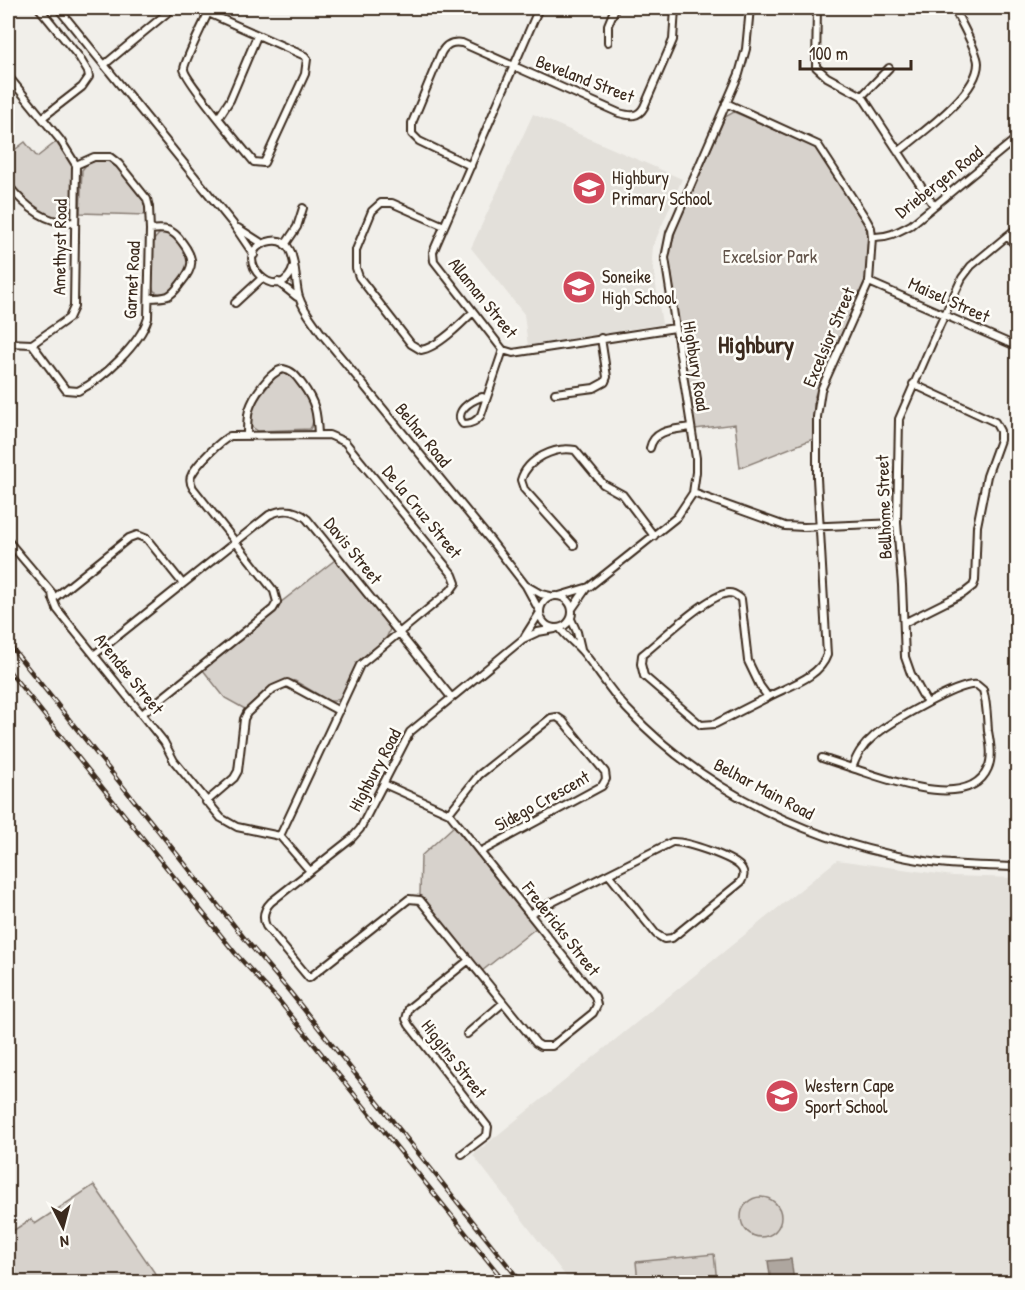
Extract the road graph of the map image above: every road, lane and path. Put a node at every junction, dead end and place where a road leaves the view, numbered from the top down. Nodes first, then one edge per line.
1 (39, 8) edge
2 (58, 8) edge
3 (173, 8) edge
4 (196, 8) edge
5 (539, 8) edge
6 (615, 8) edge
7 (675, 8) edge
8 (750, 8) edge
9 (817, 8) edge
10 (954, 8) edge
11 (208, 14) junction
12 (257, 36) junction
13 (608, 42) dead end
14 (104, 65) junction
15 (513, 68) junction
16 (889, 68) dead end
17 (8, 76) edge
18 (862, 96) junction
19 (726, 103) junction
20 (219, 117) junction
21 (42, 118) junction
22 (1017, 137) edge
23 (898, 152) junction
24 (76, 165) junction
25 (471, 166) junction
26 (8, 185) edge
27 (934, 206) junction
28 (303, 208) dead end
29 (75, 222) junction
30 (233, 224) junction
31 (444, 226) junction
32 (1017, 227) edge
33 (150, 230) junction
34 (1007, 236) junction
35 (872, 237) junction
36 (263, 244) junction
37 (285, 245) junction
38 (1017, 248) edge
39 (254, 255) junction
40 (294, 265) junction
41 (261, 279) junction
42 (278, 282) junction
43 (869, 282) junction
44 (149, 298) junction
45 (300, 300) junction
46 (235, 303) dead end
47 (473, 312) junction
48 (945, 315) junction
49 (675, 328) junction
50 (601, 338) junction
51 (8, 343) edge
52 (32, 344) junction
53 (1017, 347) edge
54 (503, 350) junction
55 (913, 384) junction
56 (555, 393) dead end
57 (486, 399) junction
58 (691, 427) junction
59 (247, 435) junction
60 (318, 435) junction
61 (650, 448) dead end
62 (693, 493) junction
63 (897, 523) junction
64 (819, 526) junction
65 (654, 536) junction
66 (8, 541) edge
67 (235, 542) junction
68 (574, 545) dead end
69 (183, 584) junction
70 (526, 586) junction
71 (586, 589) junction
72 (555, 596) junction
73 (53, 599) junction
74 (572, 609) junction
75 (539, 612) junction
76 (571, 619) junction
77 (904, 623) junction
78 (557, 629) junction
79 (399, 633) junction
80 (523, 639) junction
81 (581, 650) junction
82 (94, 655) junction
83 (768, 696) junction
84 (451, 697) junction
85 (927, 704) junction
86 (339, 711) junction
87 (142, 714) junction
88 (822, 758) dead end
89 (852, 768) junction
90 (384, 784) junction
91 (206, 802) junction
92 (449, 813) junction
93 (280, 836) junction
94 (480, 852) junction
95 (1017, 867) edge
96 (310, 871) junction
97 (609, 874) junction
98 (529, 914) junction
99 (469, 960) junction
100 (503, 1003) junction
101 (467, 1034) dead end
102 (462, 1154) dead end

1 - 21 street
2 - 14 street
3 - 14 street
4 - 11 street
5 - 15 street, Allaman Street
6 - 13 street
7 - 15 street, Beveland Street
8 - 19 street, Highbury Road
9 - 18 street
10 - 23 street
11 - 12 street
11 - 20 street
12 - 20 street
12 - 20 street
14 - 30 street
15 - 25 street, Allaman Street
15 - 25 street
16 - 18 street
17 - 21 street
18 - 23 street
19 - 35 street, Excelsior Street
19 - 49 street, Highbury Road
21 - 24 street
22 - 27 street, Driebergen Road
23 - 27 street
24 - 29 street, Amethyst Road
24 - 33 street, Garnet Road
25 - 31 street, Allaman Street
26 - 29 street
27 - 35 street, Driebergen Road
28 - 37 street
29 - 52 street, Amethyst Road
30 - 36 street
30 - 39 street
31 - 47 street, Allaman Street
31 - 47 street
32 - 34 street, Bellhome Street
33 - 44 street, Garnet Road
33 - 44 street
34 - 38 street
34 - 48 street, Bellhome Street
35 - 43 street, Excelsior Street
36 - 37 street
36 - 39 street
37 - 40 street
39 - 41 street
40 - 42 street
40 - 45 street, Belhar Road
41 - 42 street
41 - 46 street
42 - 45 street, Belhar Road
43 - 48 street, Maisel Street
43 - 64 street, Excelsior Street
44 - 52 street, Garnet Road
45 - 70 street, Belhar Road
47 - 54 street, Allaman Street
48 - 53 street, Maisel Street
48 - 55 street, Bellhome Street
49 - 50 street, Allaman Street
49 - 58 street, Highbury Road
50 - 54 street, Allaman Street
50 - 56 street
51 - 52 street
54 - 57 street
55 - 63 street, Bellhome Street
55 - 77 street
57 - 57 street
58 - 61 street
58 - 62 street, Highbury Road
59 - 60 street, De la Cruz Street
59 - 60 street
59 - 67 street, De la Cruz Street
60 - 79 street, De la Cruz Street
62 - 64 street
62 - 65 street
63 - 64 street
63 - 77 street, Bellhome Street
64 - 83 street, Excelsior Street
65 - 68 street
65 - 71 street
66 - 73 street, Arendse Street
67 - 69 street, Davis Street
67 - 79 street, Davis Street
67 - 87 street
69 - 73 street
69 - 82 street, Davis Street
70 - 72 street, Belhar Road
70 - 75 street, Belhar Road
71 - 72 street
71 - 74 street
72 - 74 street
72 - 75 street
73 - 82 street, Arendse Street
74 - 76 street
75 - 78 street
75 - 80 street, Highbury Road
76 - 78 street
76 - 81 street
77 - 85 street, Bellhome Street
78 - 80 street, Highbury Road
78 - 81 street
79 - 84 street, Davis Street
79 - 86 street, De la Cruz Street
80 - 84 street, Highbury Road
81 - 95 street, Belhar Main Road
82 - 87 street, Arendse Street
83 - 83 street, Excelsior Street
84 - 90 street, Highbury Road
85 - 89 street
85 - 89 street
86 - 91 street
86 - 93 street, De la Cruz Street
87 - 91 street, Arendse Street
88 - 89 street
90 - 92 street, Fredericks Street
90 - 96 street, Highbury Road
91 - 93 street, Arendse Street
92 - 94 street, Fredericks Street
92 - 94 street, Sidego Crescent
93 - 96 street
94 - 98 street, Fredericks Street
96 - 99 street, Highbury Road
97 - 97 street
97 - 98 street
98 - 100 street, Fredericks Street
99 - 100 street, Fredericks Street
99 - 102 street, Higgins Street
100 - 101 street

